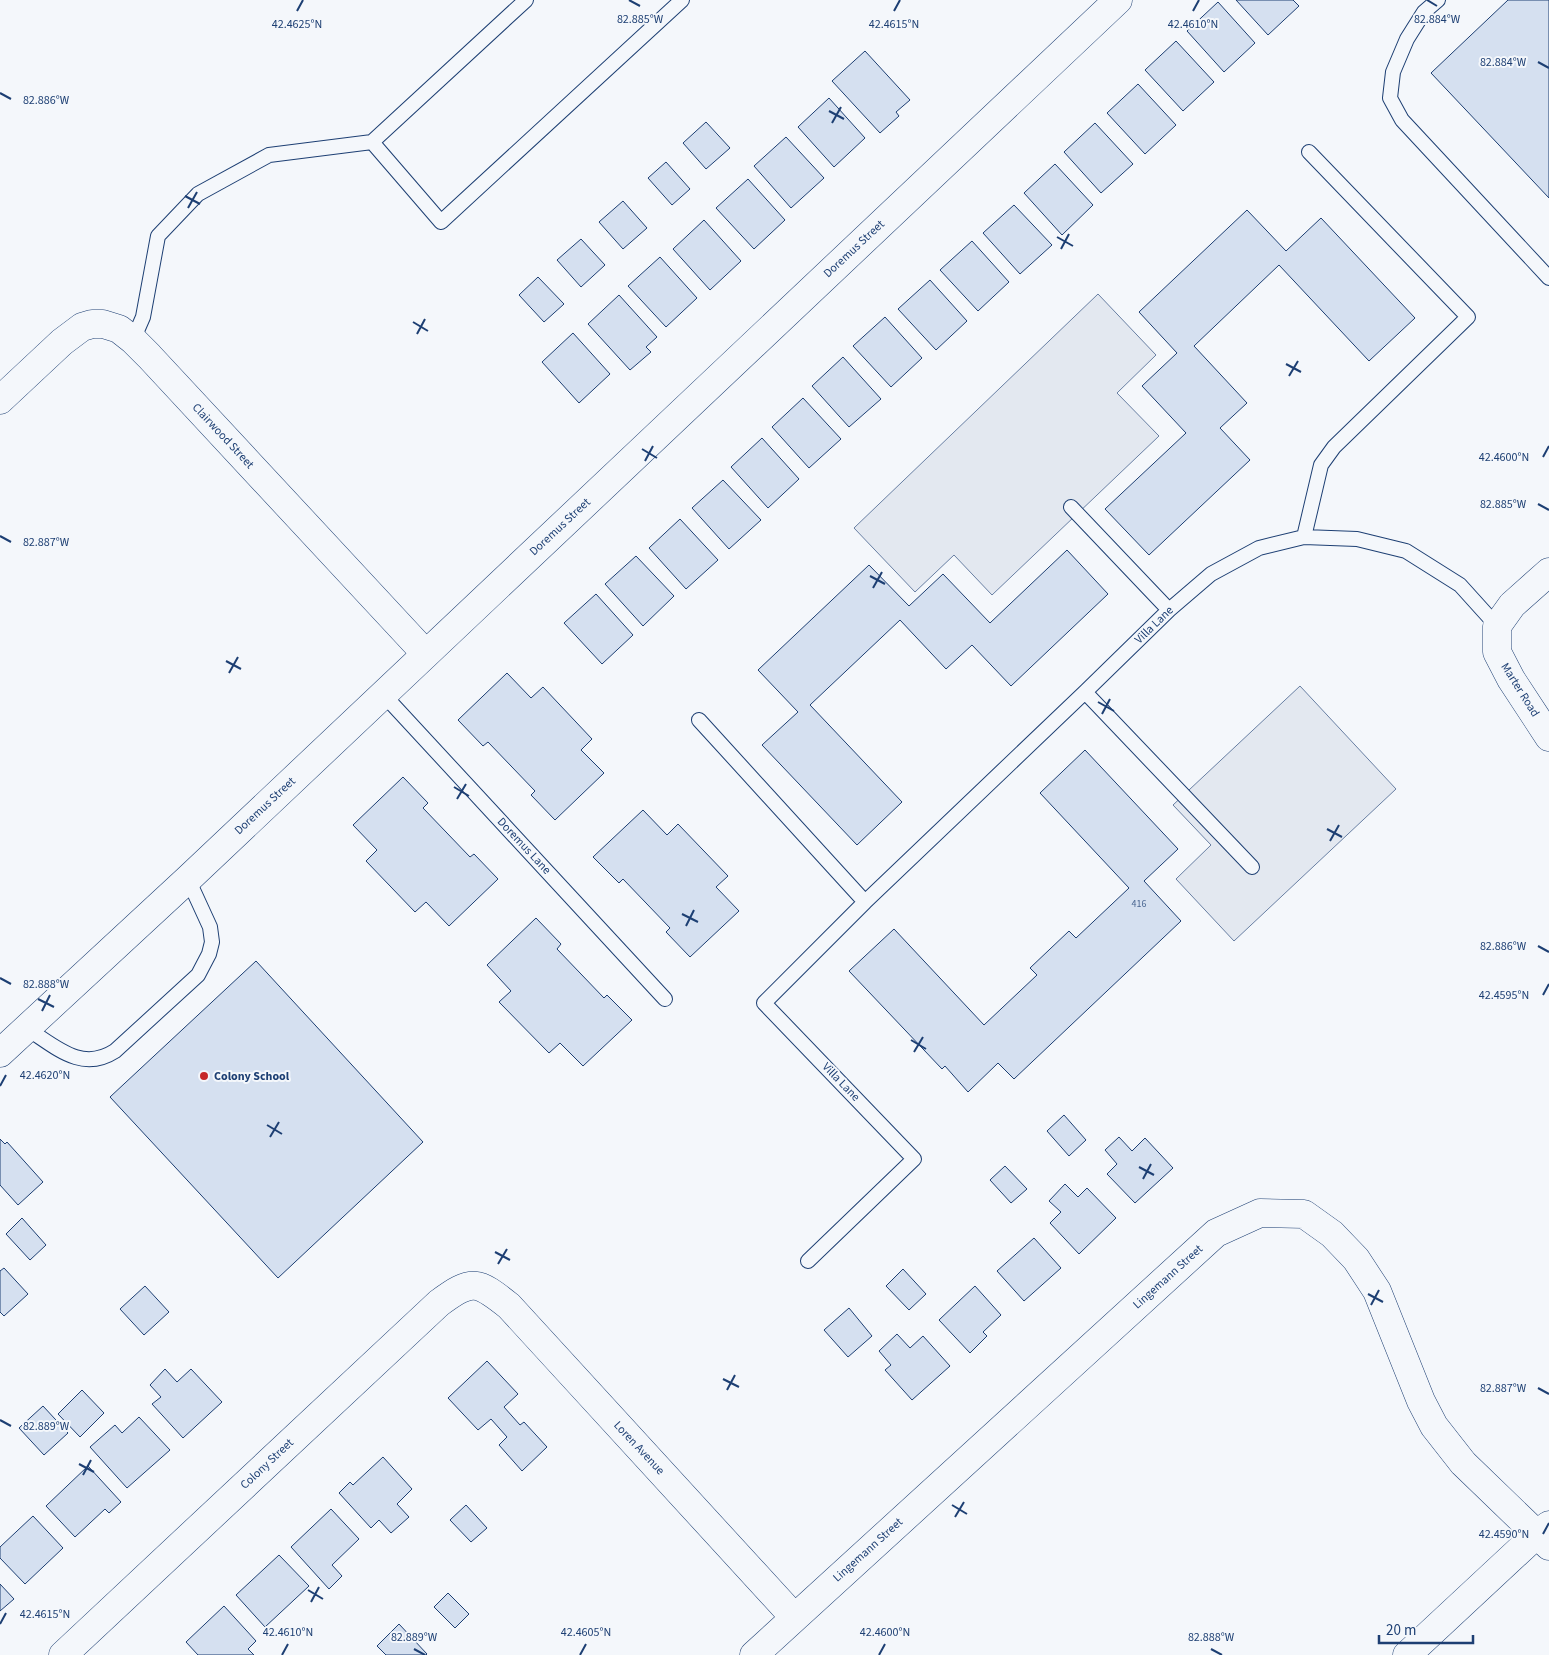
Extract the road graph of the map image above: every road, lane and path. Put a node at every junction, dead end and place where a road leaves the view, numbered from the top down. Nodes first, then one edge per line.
1 (526, 0) edge
2 (682, 0) edge
3 (1118, 0) edge
4 (1438, 0) edge
5 (372, 142) junction
6 (1309, 152) dead end
7 (1549, 278) edge
8 (133, 340) junction
9 (0, 400) edge
10 (1071, 507) dead end
11 (1304, 537) junction
12 (1549, 572) edge
13 (1169, 610) junction
14 (1497, 626) junction
15 (426, 654) junction
16 (1085, 692) junction
17 (383, 694) junction
18 (699, 720) dead end
19 (1549, 737) edge
20 (1252, 867) dead end
21 (188, 879) junction
22 (865, 902) junction
23 (665, 998) dead end
24 (26, 1028) junction
25 (0, 1053) edge
26 (808, 1261) dead end
27 (479, 1285) joint
28 (1545, 1535) edge
29 (794, 1617) junction
30 (62, 1655) edge
31 (754, 1655) edge
32 (1407, 1655) edge

1 - 5 lane
2 - 5 lane
3 - 15 street, Doremus Street
4 - 7 lane
5 - 8 lane
6 - 11 lane
8 - 9 street, Clairwood Street
8 - 15 street, Clairwood Street
10 - 13 lane
11 - 13 lane, Villa Lane
11 - 14 lane, Villa Lane
12 - 14 street
13 - 16 lane, Villa Lane
14 - 19 street, Marter Road
15 - 17 street, Doremus Street
16 - 20 lane
16 - 22 lane, Villa Lane
17 - 21 street, Doremus Street
17 - 23 lane, Doremus Lane
18 - 22 lane
21 - 24 street, Doremus Street
21 - 24 lane
22 - 26 lane, Villa Lane
24 - 25 street, Doremus Street
27 - 29 street, Loren Avenue
27 - 30 street, Colony Street
28 - 29 street, Lingemann Street
28 - 32 street
29 - 31 street, Lingemann Street

